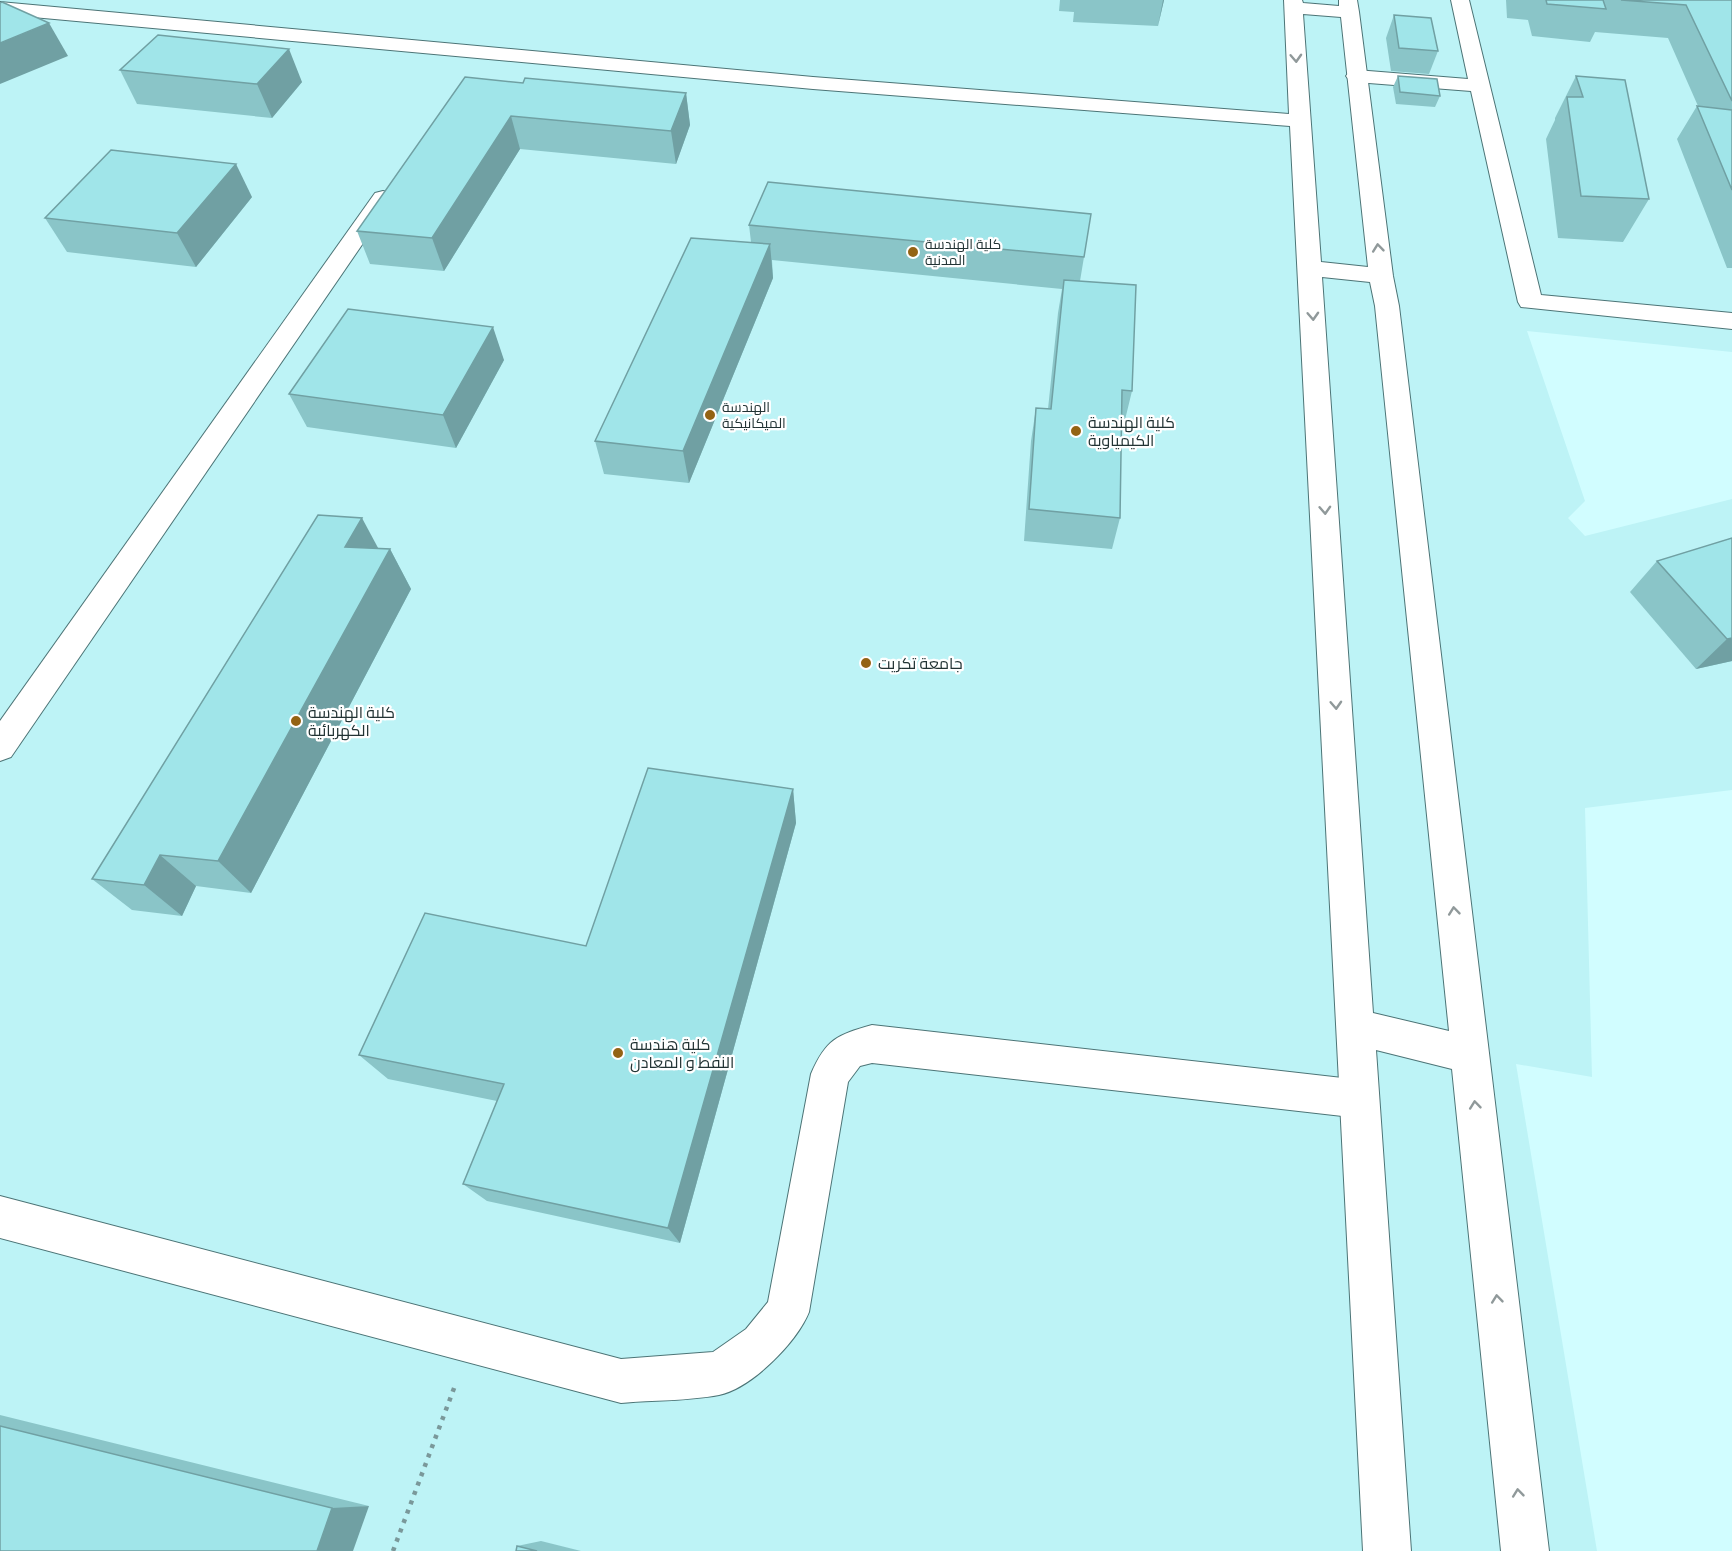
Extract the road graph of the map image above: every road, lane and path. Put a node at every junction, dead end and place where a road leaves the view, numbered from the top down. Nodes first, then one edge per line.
1 (1460, 0) edge
2 (1293, 4) edge
3 (1349, 6) edge
4 (0, 8) edge
5 (1356, 76) junction
6 (1479, 86) junction
7 (1301, 121) junction
8 (396, 180) edge
9 (1310, 268) junction
10 (1381, 276) junction
11 (1732, 321) edge
12 (0, 747) edge
13 (1355, 1028) junction
14 (1470, 1055) junction
15 (1360, 1099) junction
16 (0, 1216) edge
17 (472, 1341) junction
18 (393, 1551) edge
19 (1387, 1551) edge
20 (1525, 1551) edge

1 - 6 street
2 - 3 street
2 -> 7 street
3 - 5 street
4 - 7 street
5 - 6 street
10 -> 5 street
6 - 11 street
7 - 9 street
8 - 12 street
9 - 10 street
9 -> 13 street
14 -> 10 street
13 - 14 street
13 - 15 street
20 -> 14 street
15 - 17 street
15 - 19 street
16 - 17 street
17 - 18 path

